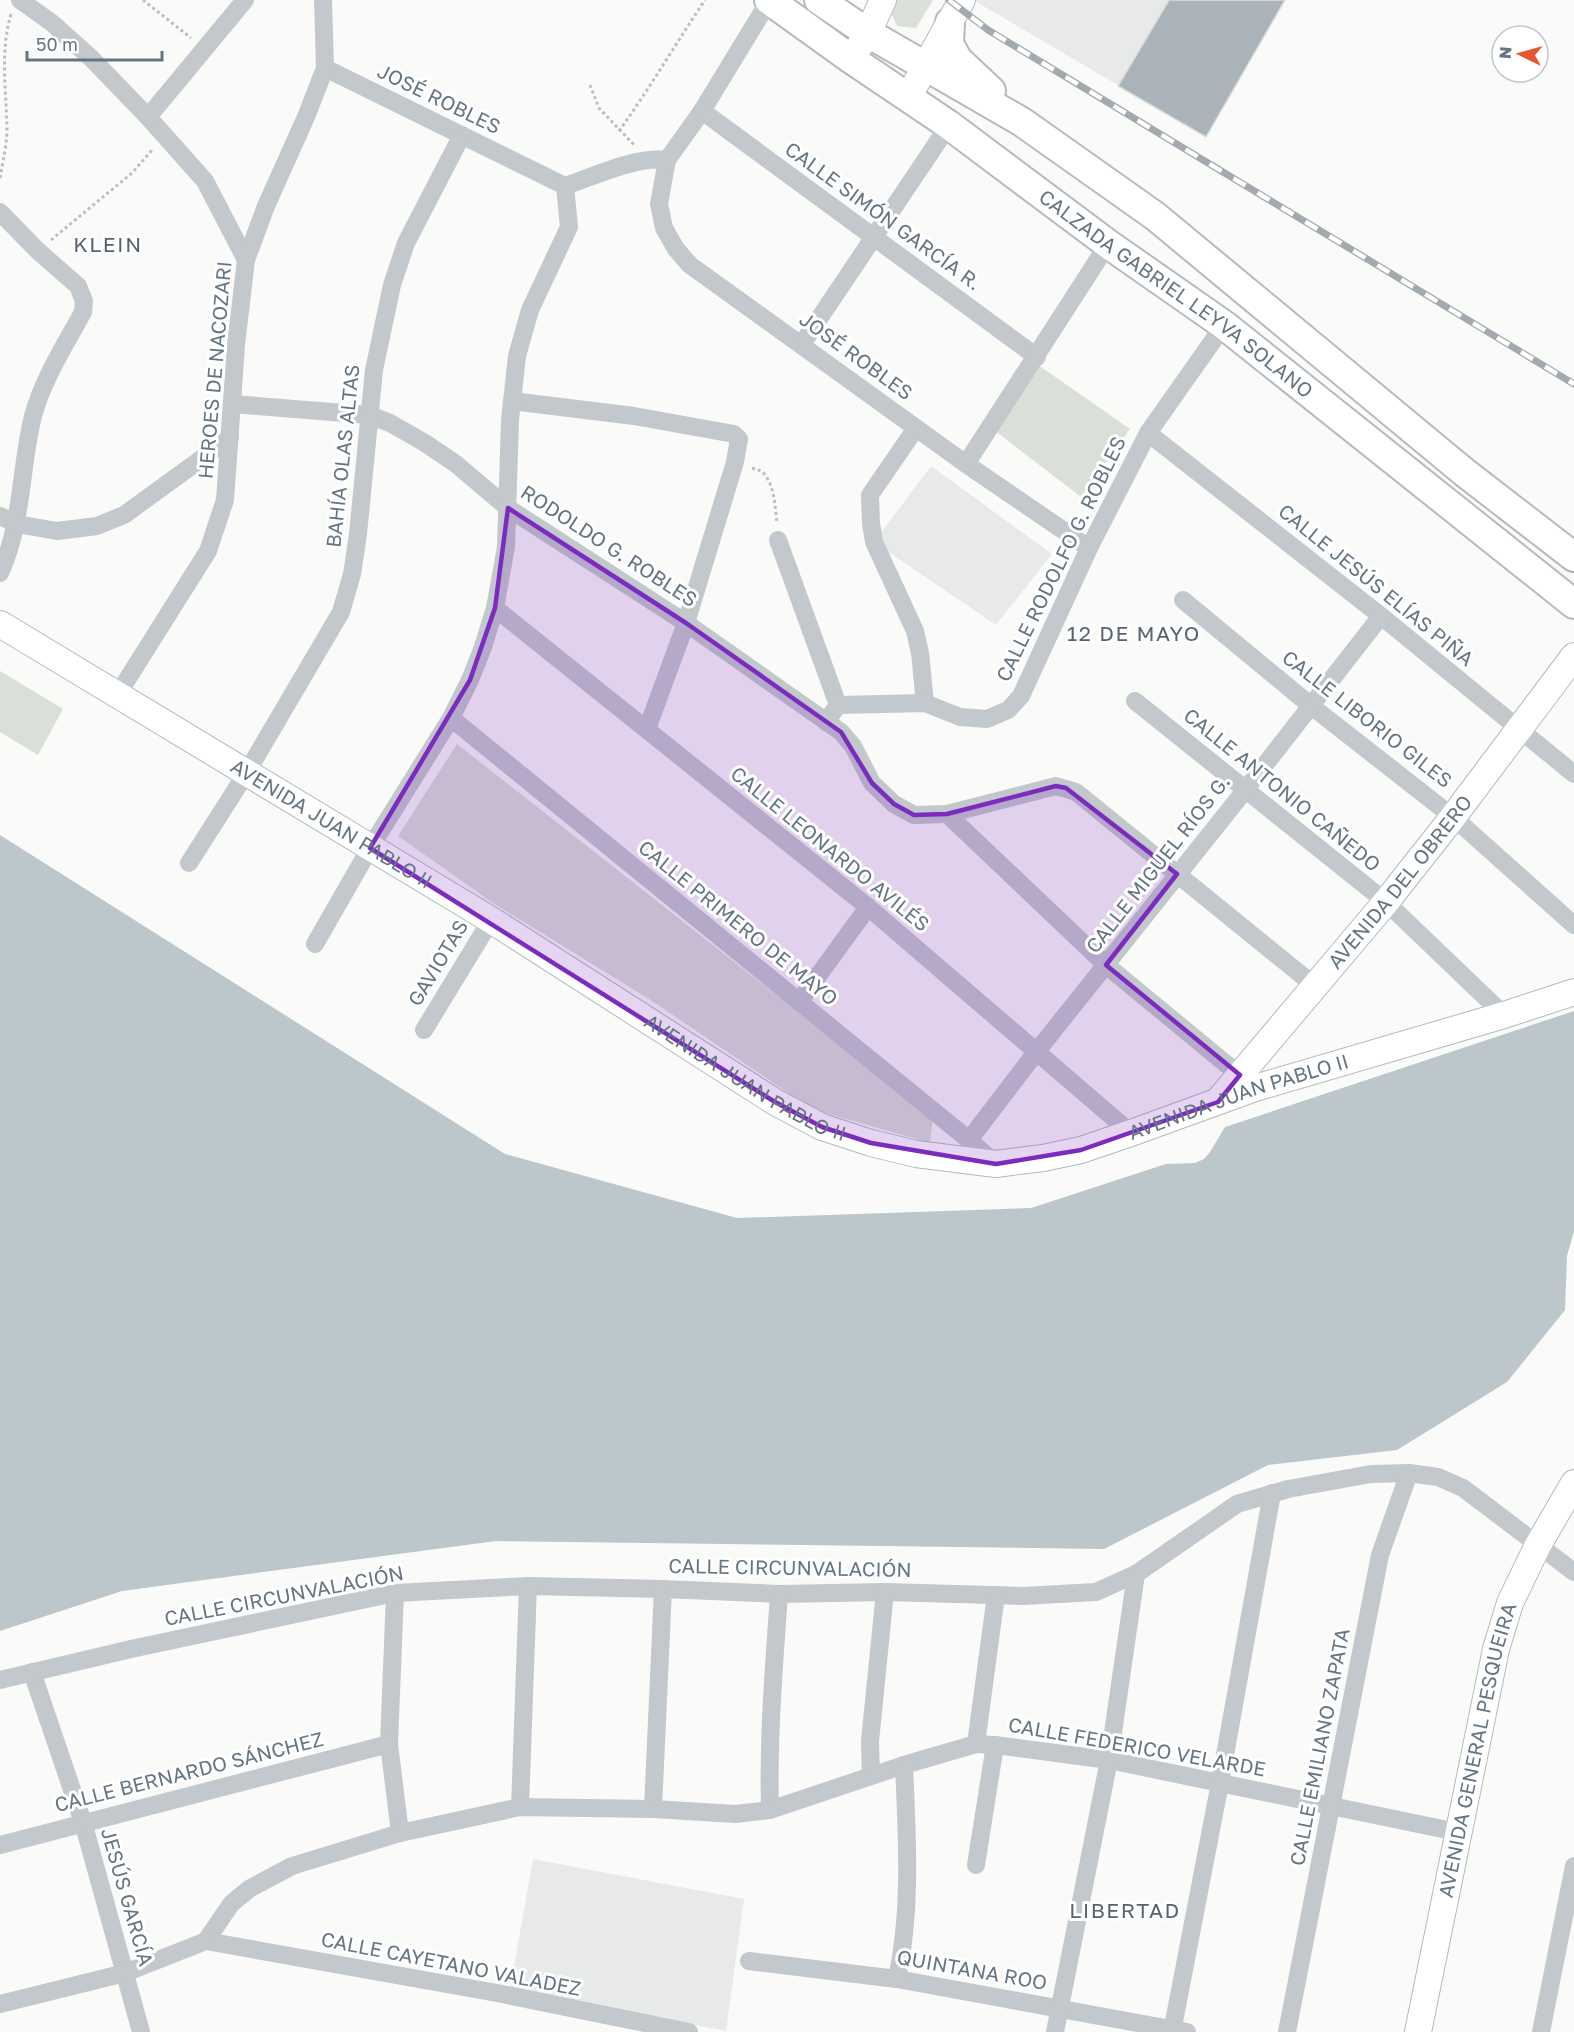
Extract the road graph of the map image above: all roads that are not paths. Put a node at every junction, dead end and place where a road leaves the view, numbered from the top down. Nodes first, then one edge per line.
1 (245, 0) edge
2 (323, 0) edge
3 (769, 0) edge
4 (819, 0) edge
5 (884, 0) edge
6 (17, 4) edge
7 (956, 11) edge
8 (868, 33) junction
9 (851, 59) junction
10 (926, 67) junction
11 (325, 68) junction
12 (909, 96) junction
13 (702, 111) junction
14 (148, 117) junction
15 (1022, 122) junction
16 (949, 125) junction
17 (462, 135) junction
18 (667, 160) junction
19 (565, 186) junction
20 (0, 212) edge
21 (874, 237) junction
22 (1108, 244) junction
23 (246, 260) junction
24 (1224, 325) junction
25 (802, 344) junction
26 (1037, 357) junction
27 (512, 401) junction
28 (233, 404) junction
29 (369, 415) junction
30 (916, 428) junction
31 (1148, 433) junction
32 (230, 438) junction
33 (966, 464) junction
34 (508, 508) junction
35 (0, 516) edge
36 (17, 524) junction
37 (778, 540) road end
38 (1089, 548) junction
39 (1574, 557) edge
40 (0, 573) edge
41 (1183, 600) dead end
42 (1574, 604) edge
43 (495, 608) junction
44 (1381, 616) junction
45 (686, 623) junction
46 (0, 624) edge
47 (1574, 656) edge
48 (118, 694) junction
49 (1135, 701) dead end
50 (925, 703) junction
51 (838, 705) junction
52 (1310, 705) junction
53 (451, 718) junction
54 (826, 722) junction
55 (647, 729) junction
56 (1519, 730) junction
57 (247, 772) junction
58 (1574, 774) edge
59 (1246, 789) junction
60 (947, 814) junction
61 (1453, 817) junction
62 (370, 848) junction
63 (189, 863) dead end
64 (1177, 874) junction
65 (1386, 902) junction
66 (868, 907) junction
67 (491, 920) junction
68 (1574, 925) edge
69 (315, 944) dead end
70 (1106, 965) junction
71 (1315, 986) junction
72 (1574, 992) edge
73 (799, 1002) junction
74 (1504, 1015) junction
75 (424, 1030) dead end
76 (1037, 1051) junction
77 (1248, 1082) junction
78 (1131, 1133) junction
79 (969, 1140) junction
80 (996, 1164) junction
81 (1409, 1473) junction
82 (1574, 1483) edge
83 (1272, 1493) junction
84 (1538, 1545) junction
85 (1574, 1572) edge
86 (1136, 1574) junction
87 (528, 1586) junction
88 (663, 1589) junction
89 (885, 1592) junction
90 (395, 1593) junction
91 (779, 1594) junction
92 (996, 1595) junction
93 (32, 1672) junction
94 (0, 1680) edge
95 (389, 1744) junction
96 (985, 1744) junction
97 (1109, 1760) junction
98 (904, 1765) junction
99 (871, 1776) junction
100 (1220, 1783) junction
101 (1331, 1806) junction
102 (520, 1807) junction
103 (653, 1809) junction
104 (770, 1810) junction
105 (83, 1822) junction
106 (1457, 1832) junction
107 (400, 1833) junction
108 (0, 1845) edge
109 (976, 1865) dead end
110 (1574, 1866) edge
111 (1568, 1919) edge
112 (206, 1941) junction
113 (749, 1961) dead end
114 (124, 1972) junction
115 (897, 1979) junction
116 (0, 2004) edge
117 (1060, 2008) junction
118 (647, 2028) edge
119 (1177, 2031) edge
120 (141, 2032) edge
121 (688, 2032) edge
122 (1055, 2032) edge
123 (1287, 2032) edge
124 (1418, 2032) edge
125 (1541, 2032) edge

1 - 14 street
2 - 11 street, HEROES DE NACOZARI
3 - 9 main road, CALZADA GABRIEL LEYVA SOLANO
3 - 13 street
4 - 8 main road
5 - 8 main road
6 - 14 street
7 - 10 main road
7 - 15 main road
8 - 9 main road
8 - 10 main road, CALZADA GABRIEL LEYVA SOLANO
9 - 12 main road, CALZADA GABRIEL LEYVA SOLANO
10 - 12 main road
10 - 15 main road, CALZADA GABRIEL LEYVA SOLANO
11 - 17 street, JOSÉ ROBLES
11 - 23 street, HEROES DE NACOZARI
12 - 16 main road, CALZADA GABRIEL LEYVA SOLANO
13 - 18 street
13 - 21 street, CALLE SIMÓN GARCÍA R.
14 - 23 street
15 - 39 main road, CALZADA GABRIEL LEYVA SOLANO
16 - 21 street
16 - 22 main road, CALZADA GABRIEL LEYVA SOLANO
17 - 19 street, JOSÉ ROBLES
17 - 29 street, BAHÍA OLAS ALTAS
18 - 19 street
18 - 25 street, JOSÉ ROBLES
19 - 27 street
20 - 36 street
21 - 25 street
21 - 26 street, CALLE SIMÓN GARCÍA R.
22 - 24 main road, CALZADA GABRIEL LEYVA SOLANO
22 - 26 street
23 - 28 street, HEROES DE NACOZARI
24 - 31 street, CALLE RODOLFO G. ROBLES
24 - 42 main road, CALZADA GABRIEL LEYVA SOLANO
25 - 30 street, JOSÉ ROBLES
26 - 33 street
27 - 34 street
27 - 45 street
28 - 29 street, RODOLDO G. ROBLES
28 - 32 street, HEROES DE NACOZARI
29 - 34 street, RODOLDO G. ROBLES
29 - 57 street, BAHÍA OLAS ALTAS
30 - 33 street, JOSÉ ROBLES
30 - 50 street
31 - 38 street, CALLE RODOLFO G. ROBLES
31 - 44 street, CALLE JESÚS ELÍAS PIÑA
32 - 36 street
32 - 48 street, HEROES DE NACOZARI
33 - 38 street, JOSÉ ROBLES
34 - 43 street
34 - 45 street, RODOLDO G. ROBLES
35 - 36 street
36 - 40 street
37 - 51 street
38 - 50 street, CALLE RODOLFO G. ROBLES
41 - 52 street, CALLE LIBORIO GILES
43 - 53 street
43 - 55 street, CALLE LEONARDO AVILÉS
44 - 52 street, CALLE MIGUEL RÍOS G.
44 - 56 street, CALLE JESÚS ELÍAS PIÑA
45 - 54 street, RODOLDO G. ROBLES
45 - 55 street
46 - 48 main road, AVENIDA JUAN PABLO II
47 - 56 main road, AVENIDA DEL OBRERO
48 - 57 main road, AVENIDA JUAN PABLO II
49 - 59 street, CALLE ANTONIO CAÑEDO
50 - 51 street, CALLE RODOLFO G. ROBLES
51 - 54 street
52 - 59 street, CALLE MIGUEL RÍOS G.
52 - 61 street, CALLE LIBORIO GILES
53 - 62 street
53 - 73 street, CALLE PRIMERO DE MAYO
54 - 60 street, RODOLDO G. ROBLES
55 - 66 street, CALLE LEONARDO AVILÉS
56 - 58 street, CALLE JESÚS ELÍAS PIÑA
56 - 61 main road, AVENIDA DEL OBRERO
57 - 62 main road, AVENIDA JUAN PABLO II
57 - 63 street, BAHÍA OLAS ALTAS
59 - 64 street, CALLE MIGUEL RÍOS G.
59 - 65 street, CALLE ANTONIO CAÑEDO
60 - 64 street
60 - 70 street
61 - 65 main road, AVENIDA DEL OBRERO
61 - 68 street, CALLE LIBORIO GILES
62 - 67 main road, AVENIDA JUAN PABLO II
62 - 69 street
64 - 70 street, CALLE MIGUEL RÍOS G.
64 - 71 street
65 - 71 main road, AVENIDA DEL OBRERO
65 - 74 street, CALLE ANTONIO CAÑEDO
66 - 73 street
66 - 76 street, CALLE LEONARDO AVILÉS
67 - 75 street, GAVIOTAS
67 - 80 main road, AVENIDA JUAN PABLO II
70 - 76 street, CALLE MIGUEL RÍOS G.
70 - 77 street
71 - 77 main road, AVENIDA DEL OBRERO
72 - 74 main road, AVENIDA JUAN PABLO II
73 - 79 street, CALLE PRIMERO DE MAYO
74 - 77 main road, AVENIDA JUAN PABLO II
76 - 78 street, CALLE LEONARDO AVILÉS
76 - 79 street, CALLE MIGUEL RÍOS G.
77 - 78 main road, AVENIDA JUAN PABLO II
78 - 80 main road, AVENIDA JUAN PABLO II
79 - 80 street, CALLE PRIMERO DE MAYO
81 - 83 street, CALLE CIRCUNVALACIÓN
81 - 84 street, CALLE CIRCUNVALACIÓN
81 - 101 street, CALLE EMILIANO ZAPATA
82 - 84 main road, AVENIDA GENERAL PESQUEIRA
83 - 86 street, CALLE CIRCUNVALACIÓN
83 - 100 street
84 - 85 street, CALLE CIRCUNVALACIÓN
84 - 106 main road, AVENIDA GENERAL PESQUEIRA
86 - 92 street, CALLE CIRCUNVALACIÓN
86 - 97 street
87 - 88 street, CALLE CIRCUNVALACIÓN
87 - 90 street, CALLE CIRCUNVALACIÓN
87 - 102 street
88 - 91 street, CALLE CIRCUNVALACIÓN
88 - 103 street
89 - 91 street, CALLE CIRCUNVALACIÓN
89 - 92 street, CALLE CIRCUNVALACIÓN
89 - 99 street
90 - 93 street, CALLE CIRCUNVALACIÓN
90 - 95 street
91 - 104 street
92 - 96 street
93 - 94 street, CALLE CIRCUNVALACIÓN
93 - 105 street, JESÚS GARCÍA
95 - 105 street, CALLE BERNARDO SÁNCHEZ
95 - 107 street
96 - 97 street, CALLE FEDERICO VELARDE
96 - 98 street, CALLE FEDERICO VELARDE
96 - 109 street
97 - 100 street, CALLE FEDERICO VELARDE
97 - 117 street
98 - 99 street, CALLE FEDERICO VELARDE
98 - 115 street
99 - 104 street, CALLE FEDERICO VELARDE
100 - 101 street, CALLE FEDERICO VELARDE
100 - 119 street
101 - 106 street, CALLE FEDERICO VELARDE
101 - 123 street, CALLE EMILIANO ZAPATA
102 - 103 street, CALLE FEDERICO VELARDE
102 - 107 street, CALLE FEDERICO VELARDE
103 - 104 street, CALLE FEDERICO VELARDE
105 - 108 street, CALLE BERNARDO SÁNCHEZ
105 - 114 street, JESÚS GARCÍA
106 - 124 main road, AVENIDA GENERAL PESQUEIRA
107 - 112 street, CALLE FEDERICO VELARDE
110 - 111 street
111 - 125 street
112 - 114 street
112 - 118 street, CALLE CAYETANO VALADEZ
113 - 115 street, QUINTANA ROO
114 - 116 street
114 - 120 street, JESÚS GARCÍA
115 - 117 street, QUINTANA ROO
117 - 119 street, QUINTANA ROO
117 - 122 street
118 - 121 street, CALLE CAYETANO VALADEZ

